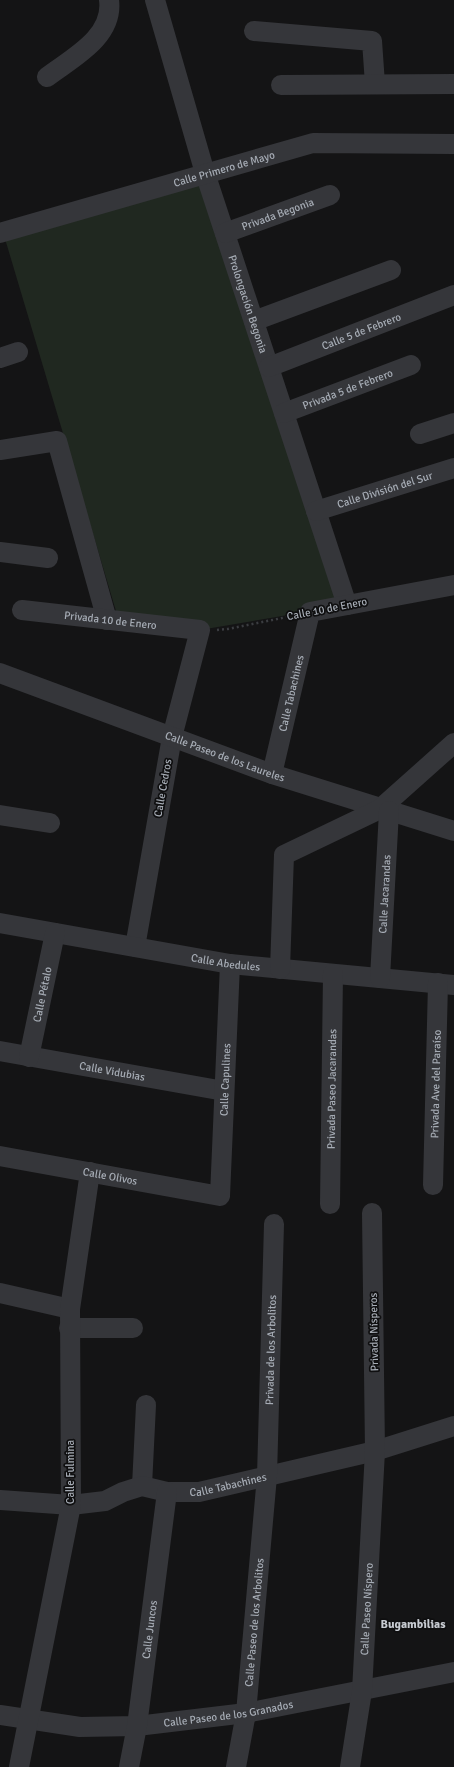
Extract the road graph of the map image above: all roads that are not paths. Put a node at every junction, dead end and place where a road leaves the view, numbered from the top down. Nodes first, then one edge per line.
1 (109, 0) edge
2 (156, 0) edge
3 (254, 31) dead end
4 (47, 77) dead end
5 (375, 84) junction
6 (454, 84) edge
7 (281, 85) dead end
8 (454, 144) edge
9 (205, 172) junction
10 (330, 195) dead end
11 (0, 233) edge
12 (225, 233) junction
13 (391, 270) dead end
14 (454, 295) edge
15 (254, 321) junction
16 (411, 364) dead end
17 (269, 367) junction
18 (284, 413) junction
19 (454, 423) edge
20 (420, 434) dead end
21 (0, 450) edge
22 (454, 468) edge
23 (316, 511) junction
24 (0, 552) edge
25 (48, 558) dead end
26 (454, 585) edge
27 (347, 606) junction
28 (22, 610) dead end
29 (310, 612) joint
30 (107, 620) junction
31 (200, 630) joint
32 (0, 673) edge
33 (172, 737) junction
34 (454, 743) edge
35 (445, 759) edge
36 (272, 774) junction
37 (385, 810) junction
38 (0, 815) edge
39 (50, 823) dead end
40 (454, 831) edge
41 (0, 923) edge
42 (55, 933) junction
43 (135, 947) junction
44 (230, 964) junction
45 (280, 969) junction
46 (332, 974) junction
47 (380, 978) junction
48 (446, 984) edge
49 (0, 1052) edge
50 (29, 1057) junction
51 (224, 1091) junction
52 (0, 1156) edge
53 (90, 1172) junction
54 (433, 1185) dead end
55 (220, 1196) joint
56 (330, 1204) dead end
57 (372, 1213) dead end
58 (274, 1224) dead end
59 (0, 1293) edge
60 (70, 1319) junction
61 (133, 1328) dead end
62 (146, 1405) dead end
63 (454, 1426) edge
64 (375, 1451) junction
65 (267, 1476) junction
66 (142, 1486) junction
67 (167, 1492) junction
68 (0, 1500) edge
69 (71, 1505) junction
70 (454, 1672) edge
71 (362, 1691) junction
72 (246, 1713) junction
73 (0, 1715) edge
74 (28, 1720) junction
75 (137, 1726) junction
76 (19, 1767) edge
77 (129, 1767) edge
78 (236, 1767) edge
79 (350, 1767) edge

1 - 4 street
2 - 9 street, Prolongación Begonia
3 - 5 street
5 - 6 street
5 - 7 street
8 - 9 street, Calle Primero de Mayo
9 - 11 street, Calle Primero de Mayo
9 - 12 street, Prolongación Begonia
10 - 12 street, Privada Begonia
12 - 15 street, Prolongación Begonia
13 - 15 street
14 - 17 street, Calle 5 de Febrero
15 - 17 street, Prolongación Begonia
16 - 18 street, Privada 5 de Febrero
17 - 18 street, Prolongación Begonia
18 - 23 street, Prolongación Begonia
19 - 20 street
21 - 30 street
22 - 23 street, Calle División del Sur
23 - 27 street, Prolongación Begonia
24 - 25 street
26 - 27 street, Calle 10 de Enero
27 - 29 street, Calle 10 de Enero
28 - 30 street, Privada 10 de Enero
29 - 36 street, Calle Tabachines
30 - 31 street, Privada 10 de Enero
31 - 33 street, Calle Cedros
32 - 33 street, Calle Paseo de los Laureles
33 - 36 street, Calle Paseo de los Laureles
33 - 43 street, Calle Cedros
34 - 35 street
35 - 37 street
36 - 37 street, Calle Paseo de los Laureles
37 - 40 street, Calle Paseo de los Laureles
37 - 45 street
37 - 47 street, Calle Jacarandas
38 - 39 street
41 - 42 street, Calle Abedules
42 - 43 street, Calle Abedules
42 - 50 street, Calle Pétalo
43 - 44 street, Calle Abedules
44 - 45 street, Calle Abedules
44 - 51 street, Calle Capulines
45 - 46 street, Calle Abedules
46 - 47 street, Calle Abedules
46 - 56 street, Privada Paseo Jacarandas
47 - 48 street, Calle Abedules
48 - 54 street, Privada Ave del Paraíso
49 - 50 street, Calle Vidubias
50 - 51 street, Calle Vidubias
51 - 55 street, Calle Capulines
52 - 53 street, Calle Olivos
53 - 55 street, Calle Olivos
53 - 60 street, Calle Fulmina
57 - 64 street, Privada Nísperos
58 - 65 street, Privada de los Arbolitos
59 - 60 street
60 - 61 street
60 - 69 street, Calle Fulmina
62 - 66 street
63 - 64 street, Calle Tabachines
64 - 65 street, Calle Tabachines
64 - 71 street, Calle Paseo Níspero
65 - 67 street, Calle Tabachines
65 - 72 street, Calle Paseo de los Arbolitos
66 - 67 street, Calle Tabachines
66 - 69 street
67 - 75 street, Calle Juncos
68 - 69 street
69 - 74 street, Calle Fulmina
70 - 71 street, Calle Paseo de los Granados
71 - 72 street, Calle Paseo de los Granados
71 - 79 street, Calle Paseo Níspero
72 - 75 street, Calle Paseo de los Granados
72 - 78 street, Calle Paseo de los Arbolitos
73 - 74 street, Calle Paseo de los Granados
74 - 75 street, Calle Paseo de los Granados
74 - 76 street, Calle Fulmina
75 - 77 street, Calle Juncos

